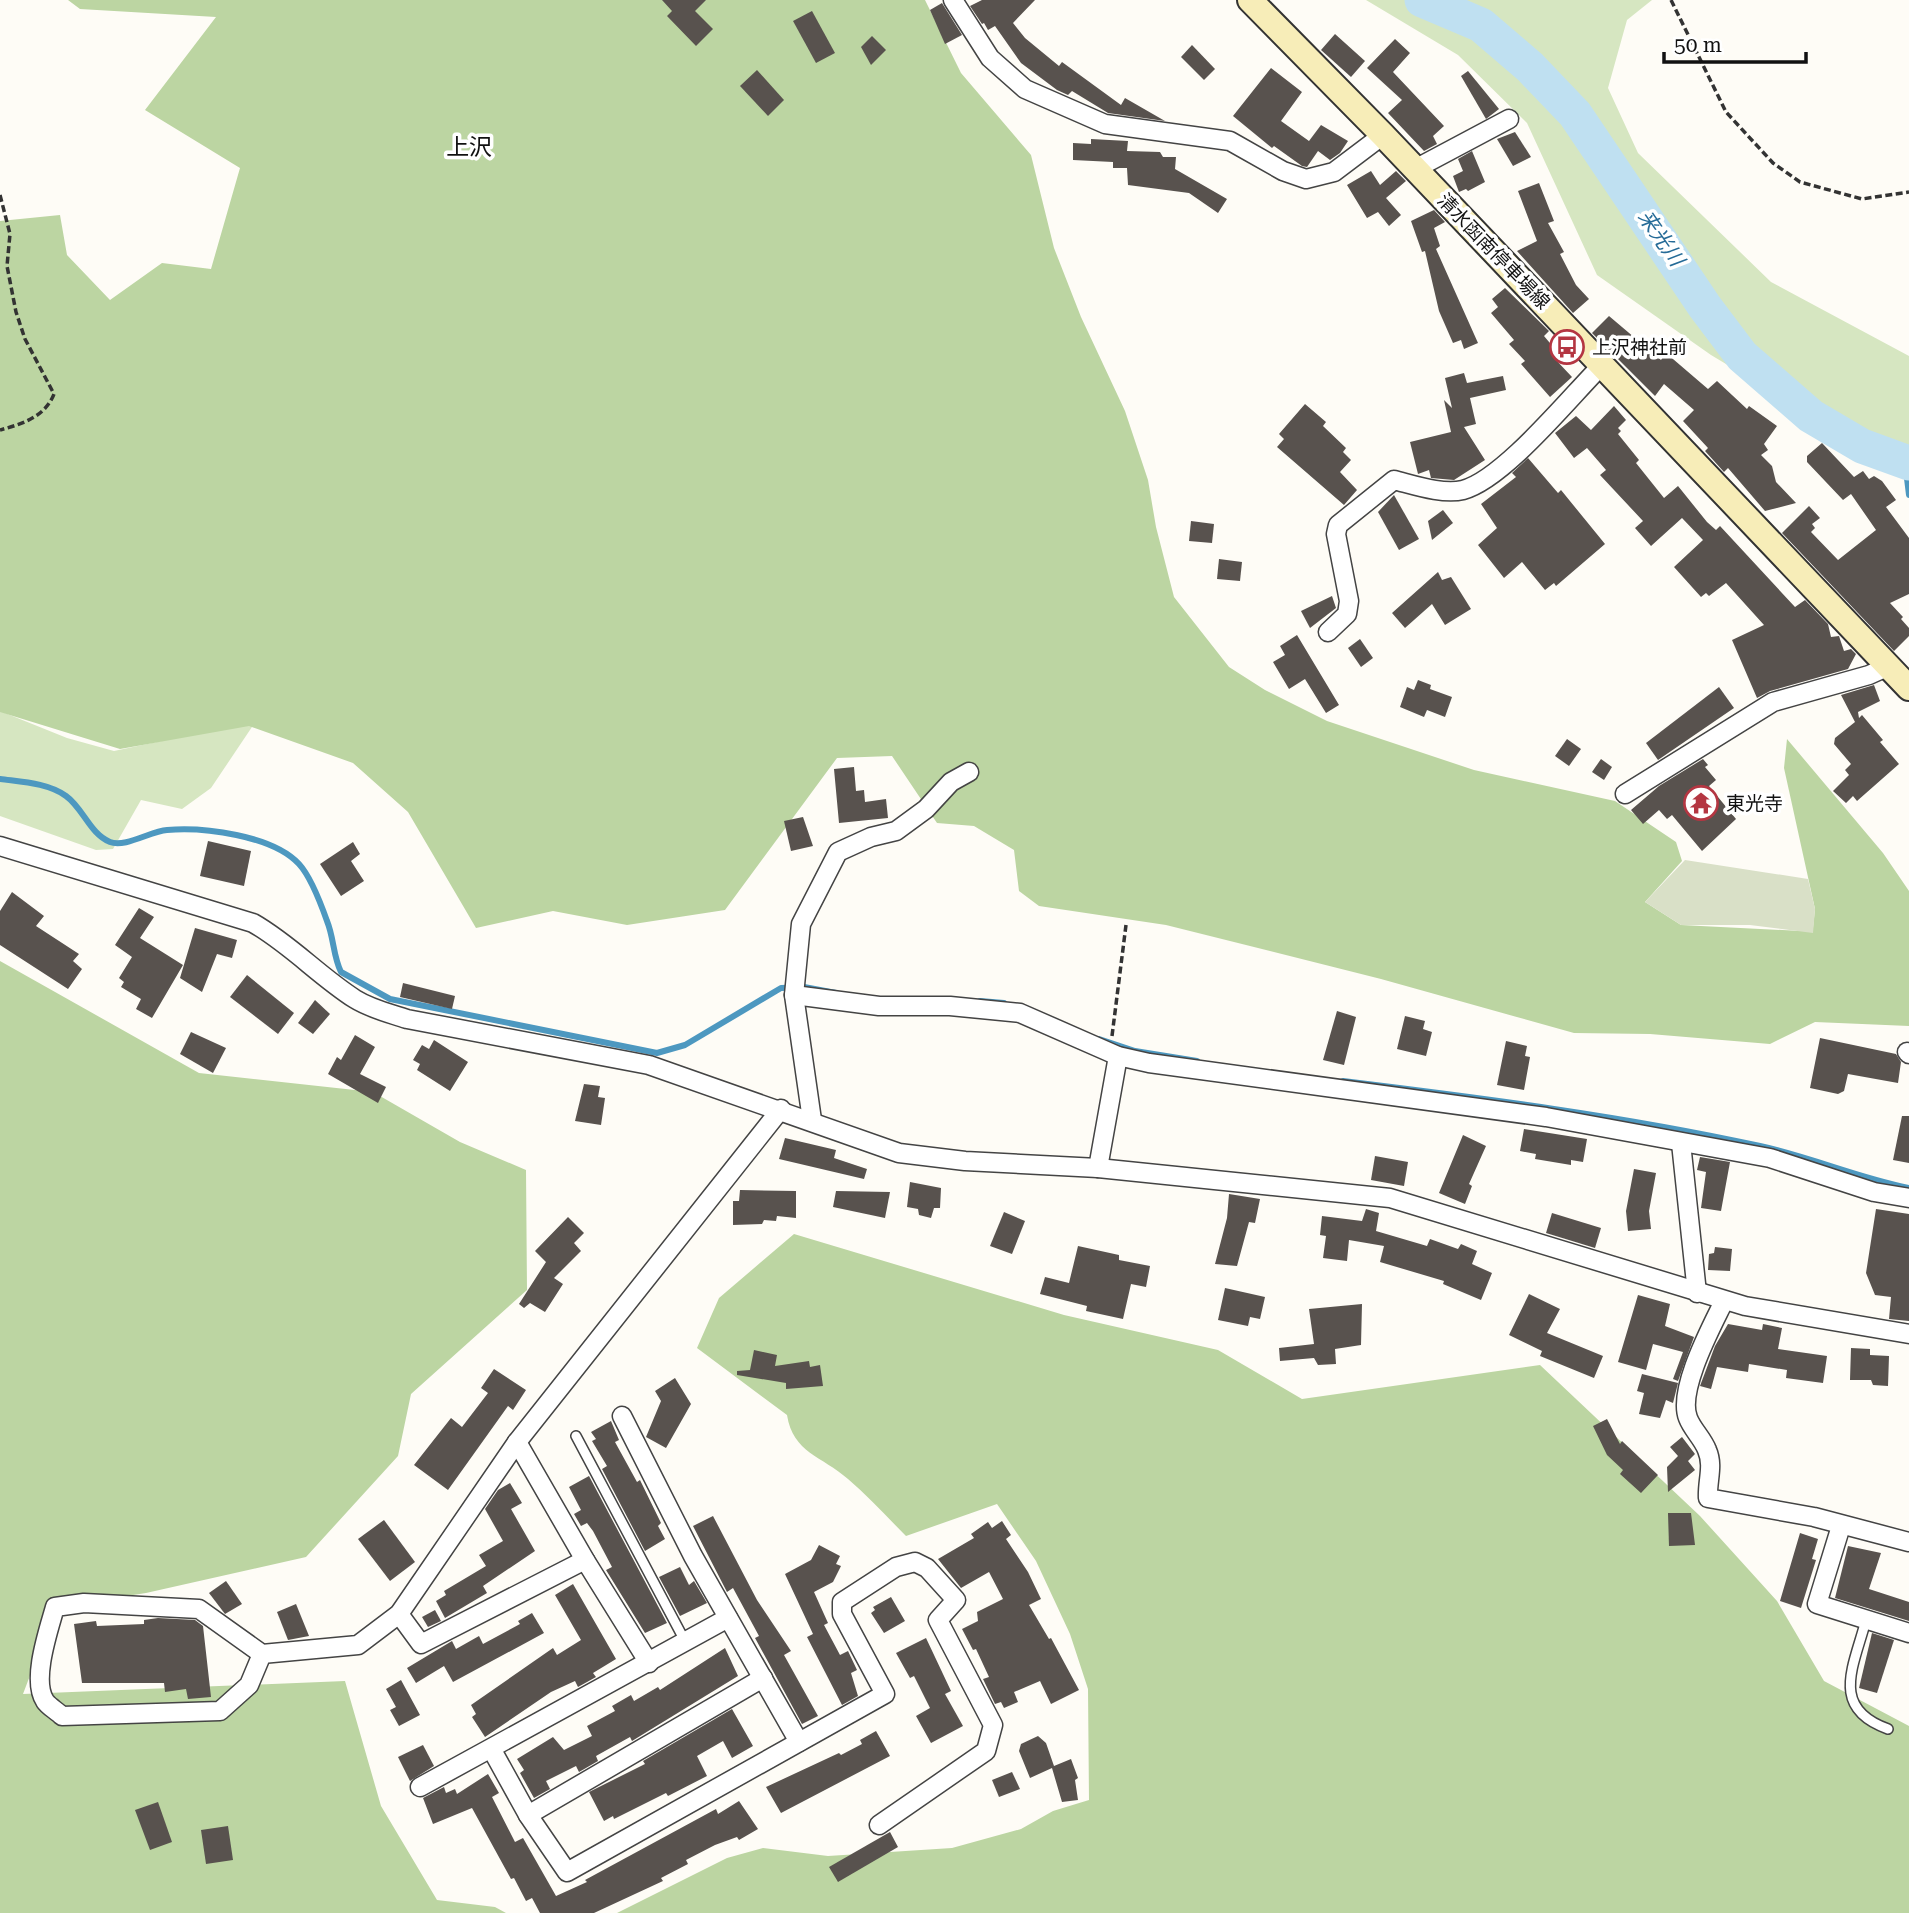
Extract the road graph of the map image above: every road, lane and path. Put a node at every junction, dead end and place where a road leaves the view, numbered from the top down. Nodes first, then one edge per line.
1 (953, 0) edge
2 (1250, 0) edge
3 (1671, 0) edge
4 (1509, 119) dead end
5 (1383, 135) junction
6 (1415, 169) junction
7 (1909, 192) edge
8 (0, 195) edge
9 (1602, 365) junction
10 (0, 430) edge
11 (1328, 632) dead end
12 (1889, 666) junction
13 (1909, 688) edge
14 (969, 772) dead end
15 (1625, 794) dead end
16 (0, 846) edge
17 (1126, 925) dead end
18 (794, 995) junction
19 (1112, 1053) junction
20 (781, 1109) junction
21 (812, 1120) junction
22 (1681, 1143) junction
23 (1098, 1168) junction
24 (1909, 1198) edge
25 (1697, 1293) junction
26 (1724, 1301) junction
27 (1909, 1334) edge
28 (622, 1416) dead end
29 (576, 1436) dead end
30 (517, 1442) junction
31 (1841, 1525) junction
32 (1909, 1542) edge
33 (584, 1560) junction
34 (399, 1614) junction
35 (729, 1618) junction
36 (1867, 1620) junction
37 (1909, 1633) edge
38 (685, 1643) junction
39 (262, 1654) junction
40 (649, 1663) junction
41 (763, 1678) junction
42 (1888, 1729) dead end
43 (800, 1742) junction
44 (492, 1750) junction
45 (420, 1787) dead end
46 (528, 1815) junction
47 (879, 1825) dead end

1 - 5 street
2 - 5 main road, 清水函南停車場線
3 - 7 path
4 - 6 street
5 - 6 main road, 清水函南停車場線
6 - 9 main road, 清水函南停車場線
8 - 10 path
9 - 11 street
9 - 12 main road, 清水函南停車場線
12 - 13 main road, 清水函南停車場線
12 - 15 street
14 - 18 street
16 - 20 street
17 - 19 path
18 - 19 street
18 - 21 street
19 - 22 street
19 - 23 street
20 - 21 street
20 - 30 street
21 - 23 street
22 - 24 street
22 - 25 street
23 - 25 street
25 - 26 street
26 - 27 street
26 - 31 street
28 - 35 street
29 - 38 lane
30 - 33 street
30 - 34 street
31 - 32 street
31 - 36 street
33 - 34 street
33 - 40 street
34 - 39 street
35 - 38 street
35 - 41 street
36 - 37 street
36 - 42 lane
38 - 40 street
39 - 39 street
40 - 44 street
41 - 43 street
41 - 46 street
43 - 46 street
43 - 47 street
44 - 45 street
44 - 46 street

